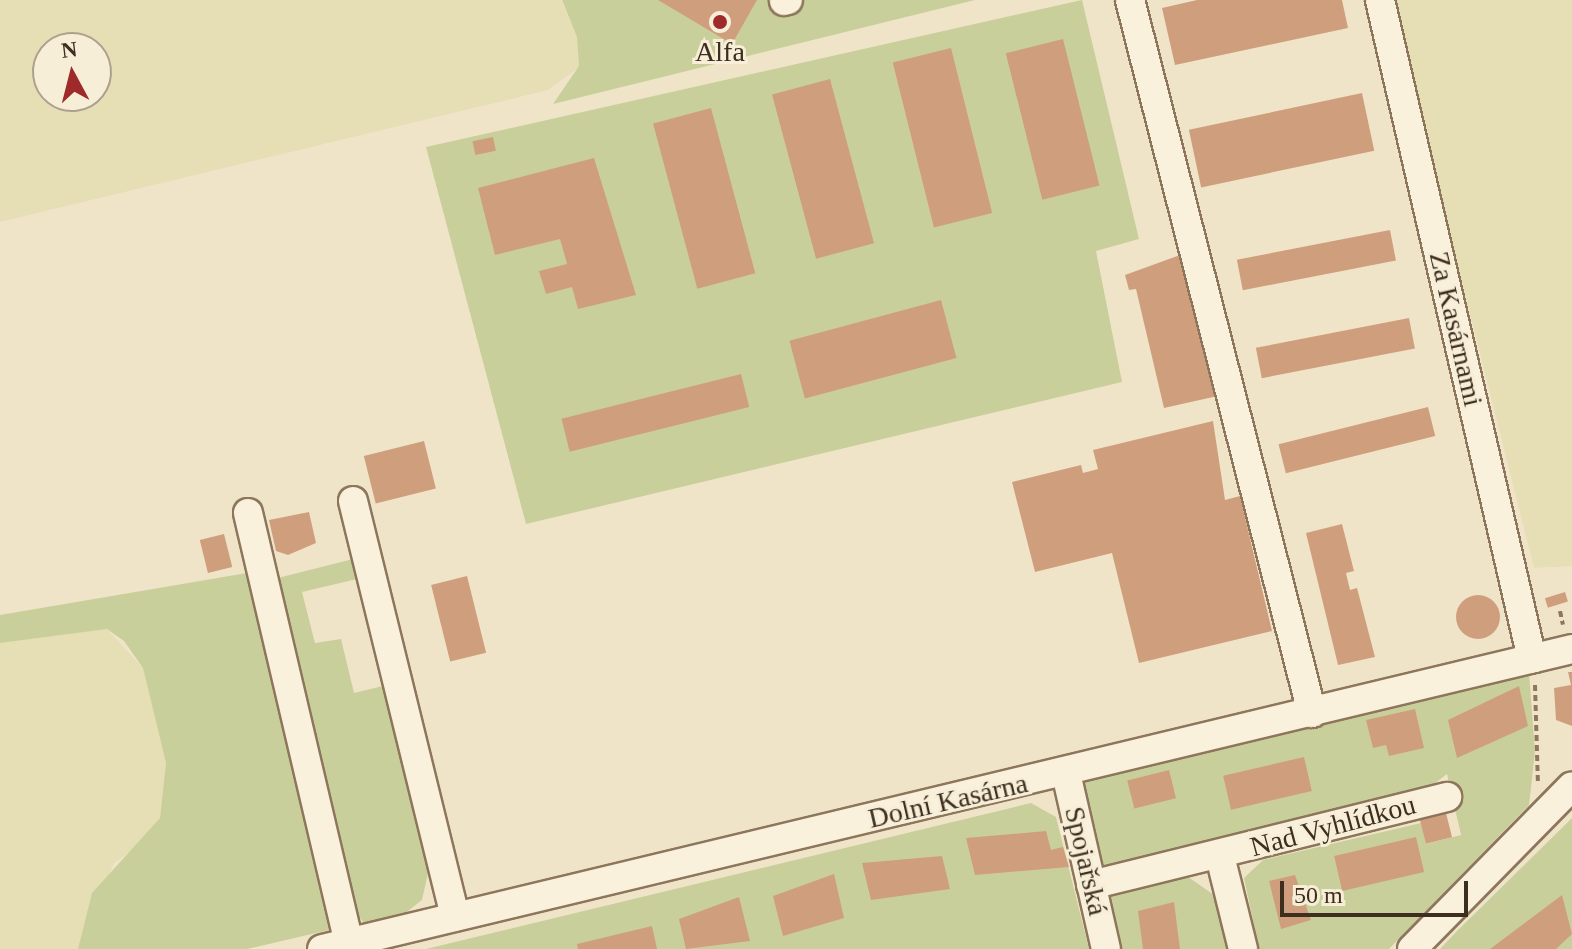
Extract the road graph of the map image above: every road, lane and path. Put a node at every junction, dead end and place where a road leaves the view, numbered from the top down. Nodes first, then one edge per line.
1 (1130, 0) edge
2 (1380, 0) edge
3 (353, 501) dead end
4 (248, 513) dead end
5 (1572, 649) edge
6 (1532, 659) junction
7 (1312, 713) junction
8 (1066, 773) junction
9 (1572, 786) edge
10 (1537, 789) dead end
11 (1447, 797) dead end
12 (1220, 856) junction
13 (1091, 885) junction
14 (455, 917) junction
15 (336, 946) edge
16 (1106, 949) edge
17 (1243, 949) edge
18 (1412, 949) edge

1 - 7 street
2 - 6 street, Za Kasárnami
3 - 14 street
4 - 15 street
5 - 6 street, Dolní Kasárna
6 - 7 street, Dolní Kasárna
6 - 10 path
7 - 8 street, Dolní Kasárna
8 - 13 street, Spojařská
8 - 14 street, Dolní Kasárna
9 - 18 street
11 - 12 street, Nad Vyhlídkou
12 - 13 street, Nad Vyhlídkou
12 - 17 street, Nad Vyhlídkou
13 - 16 street, Spojařská
14 - 15 street, Dolní Kasárna

